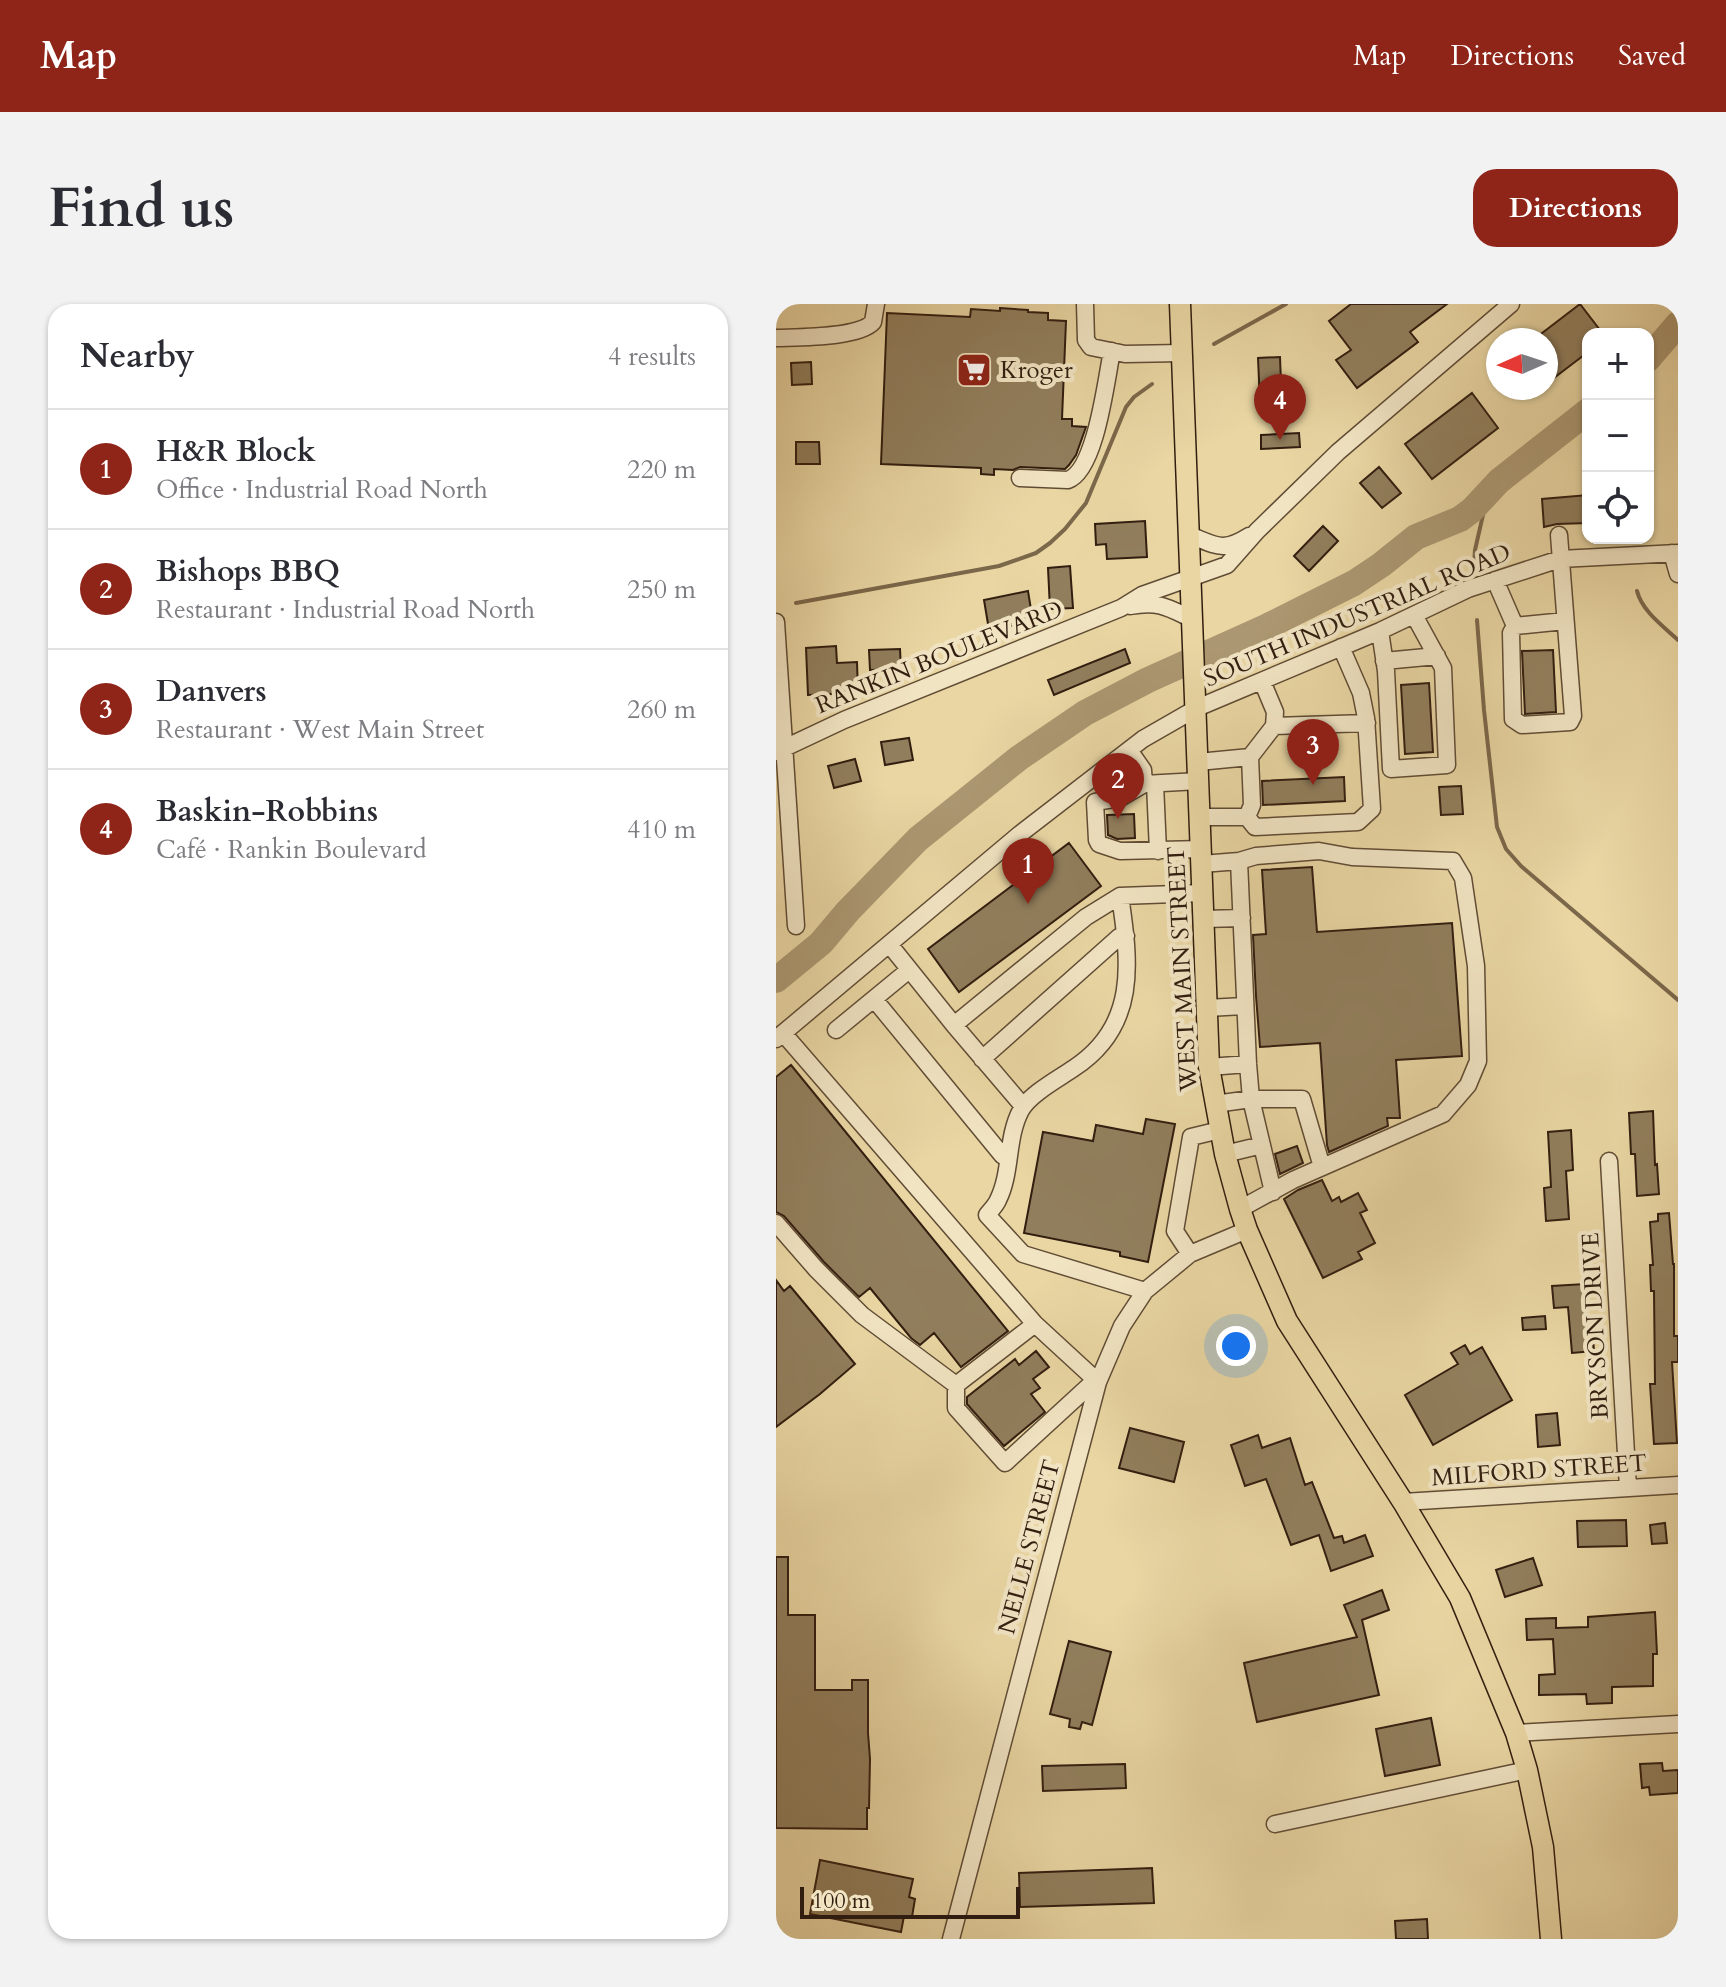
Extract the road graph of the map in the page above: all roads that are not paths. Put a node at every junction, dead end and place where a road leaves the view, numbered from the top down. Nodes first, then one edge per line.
1 (876, 304) edge
2 (1085, 304) edge
3 (1180, 304) edge
4 (1511, 304) edge
5 (776, 338) edge
6 (1112, 351) junction
7 (1182, 353) junction
8 (1020, 478) dead end
9 (1257, 531) junction
10 (1189, 535) junction
11 (1559, 535) dead end
12 (1675, 553) edge
13 (1560, 559) junction
14 (1678, 574) edge
15 (1191, 578) junction
16 (1495, 580) junction
17 (1121, 608) junction
18 (1414, 615) junction
19 (1192, 619) junction
20 (1565, 621) junction
21 (776, 622) edge
22 (1515, 626) junction
23 (1380, 631) junction
24 (1341, 647) junction
25 (1437, 656) junction
26 (1384, 661) junction
27 (1262, 681) junction
28 (1197, 708) junction
29 (1367, 723) junction
30 (1274, 726) junction
31 (780, 750) edge
32 (1129, 750) junction
33 (1250, 757) junction
34 (1199, 772) junction
35 (1149, 784) junction
36 (1083, 785) junction
37 (1095, 802) junction
38 (1200, 817) junction
39 (1247, 817) junction
40 (1158, 851) junction
41 (1202, 857) junction
42 (1239, 861) junction
43 (1203, 893) junction
44 (1120, 896) junction
45 (1242, 918) junction
46 (1204, 919) junction
47 (796, 926) dead end
48 (1126, 936) junction
49 (889, 944) junction
50 (909, 970) junction
51 (874, 999) junction
52 (1244, 1006) junction
53 (1207, 1008) junction
54 (954, 1025) junction
55 (836, 1030) dead end
56 (780, 1036) edge
57 (982, 1059) junction
58 (1248, 1064) junction
59 (1209, 1067) junction
60 (1251, 1099) junction
61 (1215, 1104) junction
62 (1023, 1106) junction
63 (1220, 1130) junction
64 (1262, 1145) junction
65 (1225, 1154) junction
66 (1008, 1159) junction
67 (1609, 1161) dead end
68 (1322, 1167) junction
69 (1273, 1192) junction
70 (1240, 1209) junction
71 (776, 1223) edge
72 (1247, 1230) junction
73 (1190, 1254) junction
74 (1145, 1291) junction
75 (1035, 1324) junction
76 (1096, 1381) junction
77 (956, 1385) junction
78 (1678, 1485) edge
79 (1628, 1488) junction
80 (1403, 1502) junction
81 (1678, 1724) edge
82 (1516, 1733) junction
83 (1527, 1770) junction
84 (1275, 1824) dead end
85 (951, 1939) edge
86 (1551, 1939) edge

1 - 5 street
2 - 6 street
3 - 7 main road, WEST MAIN STREET
4 - 9 street, RANKIN BOULEVARD
6 - 7 street
6 - 8 street
7 - 10 main road, WEST MAIN STREET
9 - 10 street, RANKIN BOULEVARD
9 - 15 street, RANKIN BOULEVARD
10 - 15 main road, WEST MAIN STREET
11 - 13 street
12 - 13 street, SOUTH INDUSTRIAL ROAD
12 - 14 street
13 - 16 street, SOUTH INDUSTRIAL ROAD
13 - 20 street
15 - 17 street, RANKIN BOULEVARD
15 - 19 main road, WEST MAIN STREET
16 - 18 street, SOUTH INDUSTRIAL ROAD
16 - 22 street
17 - 19 street, RANKIN BOULEVARD
17 - 31 street, RANKIN BOULEVARD
18 - 23 street, SOUTH INDUSTRIAL ROAD
18 - 25 street
19 - 28 main road, WEST MAIN STREET
20 - 22 street
20 - 22 street
21 - 31 street
23 - 24 street, SOUTH INDUSTRIAL ROAD
23 - 26 street
24 - 27 street, SOUTH INDUSTRIAL ROAD
24 - 29 street
25 - 26 street
25 - 26 street
27 - 28 street, SOUTH INDUSTRIAL ROAD
27 - 30 street
28 - 32 street, SOUTH INDUSTRIAL ROAD
28 - 34 main road, WEST MAIN STREET
29 - 30 street
29 - 39 street
30 - 33 street
31 - 47 street
32 - 35 street
32 - 36 street, SOUTH INDUSTRIAL ROAD
33 - 34 street
33 - 39 street
34 - 35 street
34 - 38 main road, WEST MAIN STREET
35 - 37 street
35 - 40 street
36 - 37 street
36 - 49 street, SOUTH INDUSTRIAL ROAD
37 - 40 street
38 - 39 street
38 - 41 main road, WEST MAIN STREET
40 - 41 street
41 - 42 street
41 - 43 main road, WEST MAIN STREET
42 - 45 street
42 - 68 street
43 - 44 street
43 - 46 main road, WEST MAIN STREET
44 - 48 street
44 - 54 street
45 - 46 street
45 - 52 street
46 - 53 main road, WEST MAIN STREET
48 - 57 street
48 - 62 street
49 - 50 street
49 - 56 street, SOUTH INDUSTRIAL ROAD
50 - 51 street
50 - 54 street
51 - 55 street
51 - 66 street
52 - 53 street
52 - 58 street
53 - 59 main road, WEST MAIN STREET
54 - 57 street
56 - 75 street
57 - 62 street
58 - 59 street
58 - 60 street
59 - 61 main road, WEST MAIN STREET
60 - 61 street
60 - 64 street
60 - 68 street
61 - 63 main road, WEST MAIN STREET
62 - 66 street
63 - 65 main road, WEST MAIN STREET
63 - 73 street
64 - 65 street
64 - 69 street
65 - 70 main road, WEST MAIN STREET
66 - 74 street
67 - 79 street, BRYSON DRIVE
68 - 69 street
69 - 70 street
70 - 72 main road, WEST MAIN STREET
71 - 77 street
72 - 73 street, NELLE STREET
72 - 80 main road, WEST MAIN STREET
73 - 74 street, NELLE STREET
74 - 76 street, NELLE STREET
75 - 76 street
75 - 77 street
76 - 77 street
76 - 85 street, NELLE STREET
78 - 79 street, MILFORD STREET
79 - 80 street, MILFORD STREET
80 - 82 main road, WEST MAIN STREET
81 - 82 street
82 - 83 main road, WEST MAIN STREET
83 - 84 street
83 - 86 main road, WEST MAIN STREET

